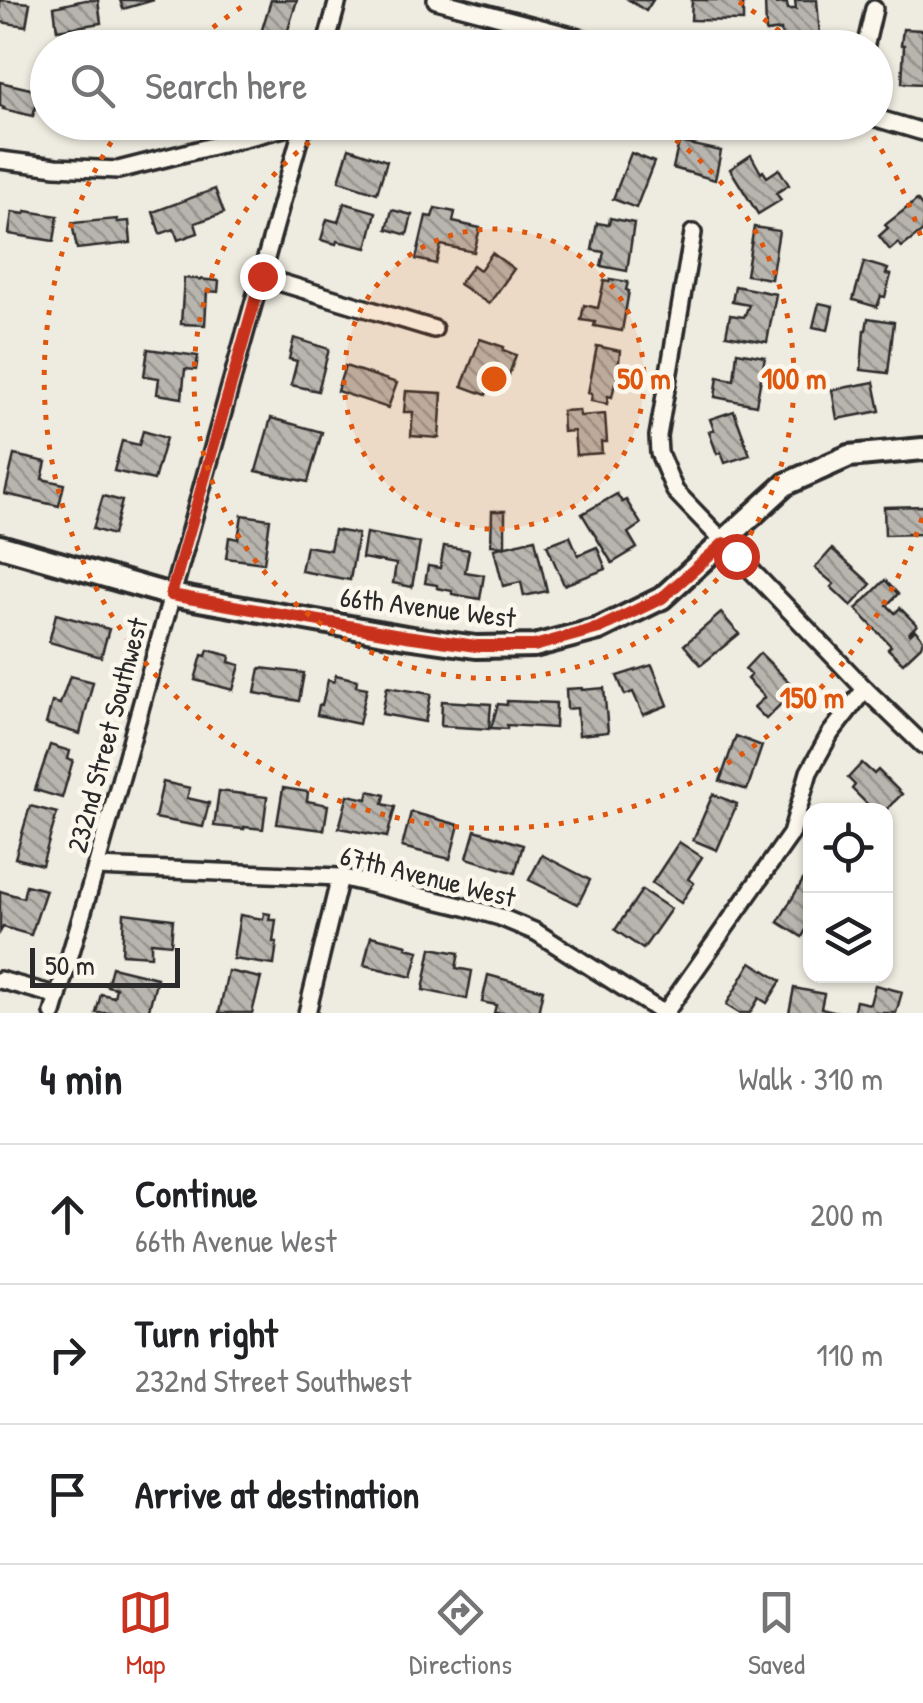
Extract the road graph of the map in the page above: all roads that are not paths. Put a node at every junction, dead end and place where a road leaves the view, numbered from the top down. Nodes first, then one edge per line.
1 (338, 0) edge
2 (436, 0) edge
3 (874, 9) dead end
4 (329, 30) edge
5 (549, 30) edge
6 (870, 30) edge
7 (893, 123) edge
8 (923, 132) edge
9 (237, 140) edge
10 (299, 140) edge
11 (0, 160) edge
12 (693, 233) dead end
13 (262, 276) junction
14 (434, 329) dead end
15 (923, 449) edge
16 (724, 543) junction
17 (0, 546) edge
18 (171, 595) junction
19 (865, 689) junction
20 (923, 746) edge
21 (96, 868) junction
22 (340, 877) junction
23 (0, 980) edge
24 (58, 996) junction
25 (52, 1013) edge
26 (307, 1013) edge
27 (664, 1013) edge

1 - 4 street
2 - 5 street
3 - 6 street
7 - 8 street
9 - 11 street
10 - 13 street, 232nd Street Southwest
12 - 16 street
13 - 14 street
13 - 18 street, 232nd Street Southwest
15 - 16 street, 66th Avenue West
16 - 18 street, 66th Avenue West
16 - 19 street
17 - 18 street, 66th Avenue West
18 - 21 street, 232nd Street Southwest
19 - 20 street
19 - 27 street
21 - 22 street, 67th Avenue West
21 - 24 street, 232nd Street Southwest
22 - 26 street
22 - 27 street, 67th Avenue West
23 - 24 street
24 - 25 street, 232nd Street Southwest

